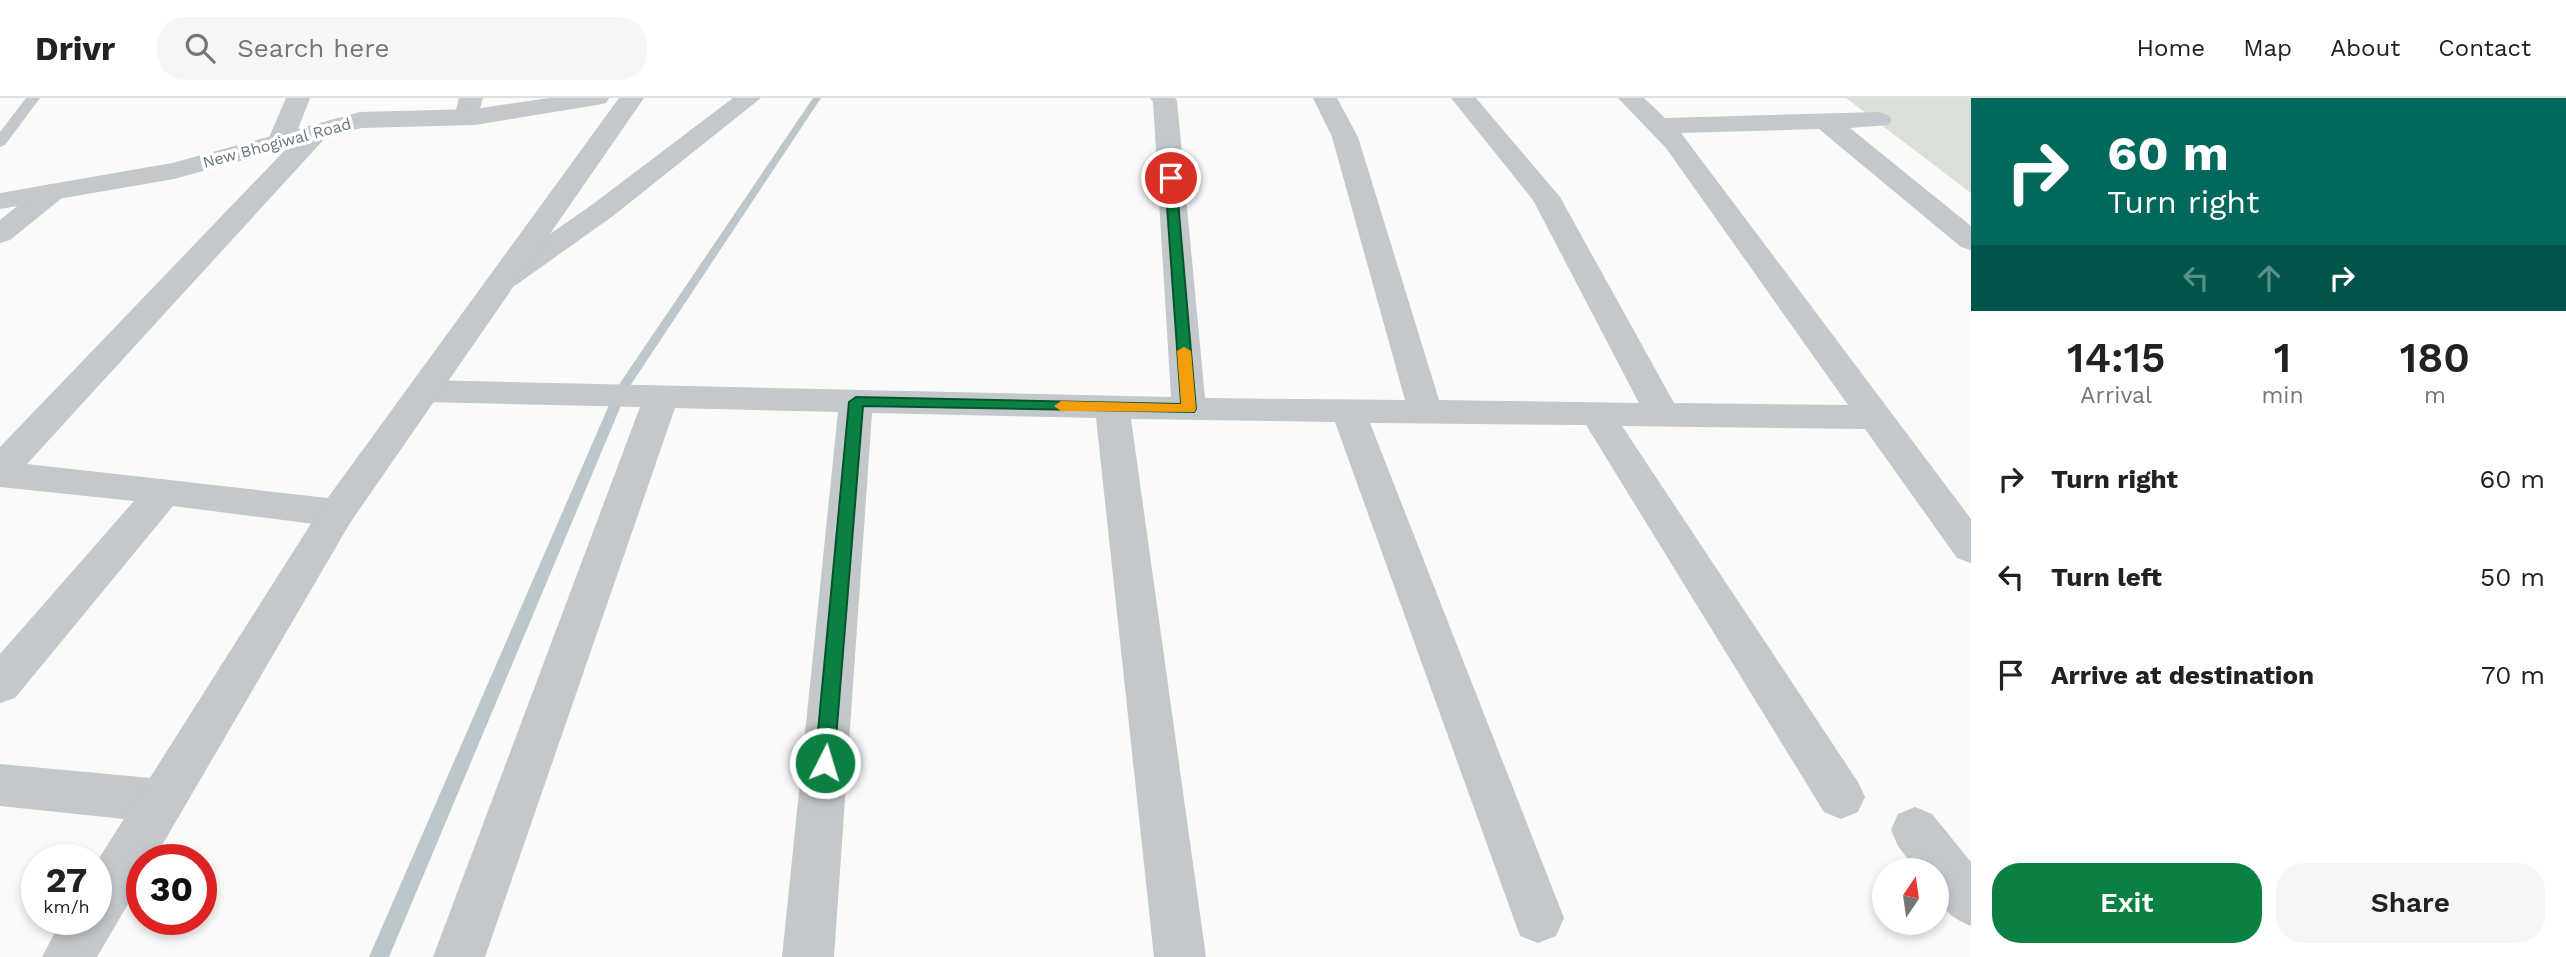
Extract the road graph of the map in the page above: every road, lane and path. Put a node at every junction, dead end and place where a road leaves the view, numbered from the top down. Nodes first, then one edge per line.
1 (33, 98) edge
2 (298, 98) edge
3 (597, 98) edge
4 (632, 98) edge
5 (749, 98) edge
6 (1162, 98) edge
7 (1325, 98) edge
8 (1463, 98) edge
9 (1630, 98) edge
10 (469, 107) edge
11 (1879, 120) dead end
12 (1826, 122) junction
13 (1658, 126) junction
14 (318, 131) junction
15 (0, 142) edge
16 (280, 142) junction
17 (52, 192) junction
18 (0, 201) edge
19 (0, 234) edge
20 (1971, 241) edge
21 (505, 279) junction
22 (424, 391) junction
23 (652, 396) junction
24 (856, 402) junction
25 (1112, 407) junction
26 (1189, 409) junction
27 (1348, 411) junction
28 (1425, 411) junction
29 (1596, 414) junction
30 (1663, 415) junction
31 (1875, 417) junction
32 (0, 472) edge
33 (164, 491) junction
34 (337, 513) junction
35 (1971, 548) edge
36 (0, 685) edge
37 (0, 785) edge
38 (1841, 797) dead end
39 (162, 801) junction
40 (1915, 830) dead end
41 (112, 884) edge
42 (1971, 901) edge
43 (1538, 918) dead end
44 (81, 935) edge
45 (68, 957) edge
46 (458, 957) edge
47 (808, 957) edge
48 (1180, 957) edge

1 - 15 lane
2 - 16 street
3 - 10 street, New Bhogiwal Road
4 - 21 street
5 - 21 street
6 - 26 street
7 - 28 street
8 - 30 street
9 - 13 street
10 - 14 street, New Bhogiwal Road
11 - 12 street
12 - 13 street
12 - 20 street
13 - 31 street
14 - 16 street, New Bhogiwal Road
14 - 32 street
16 - 17 street, New Bhogiwal Road
17 - 18 street, New Bhogiwal Road
17 - 19 street
21 - 22 street
22 - 23 street
22 - 34 street
23 - 24 street
23 - 46 street
24 - 25 street
24 - 47 street
25 - 26 street
25 - 48 street
26 - 27 street
27 - 28 street
27 - 43 street
28 - 29 street
29 - 30 street
29 - 38 street
30 - 31 street
31 - 35 street
32 - 33 street
33 - 34 street
33 - 36 street
34 - 39 street
37 - 39 street
39 - 41 street
40 - 42 street
44 - 45 street

